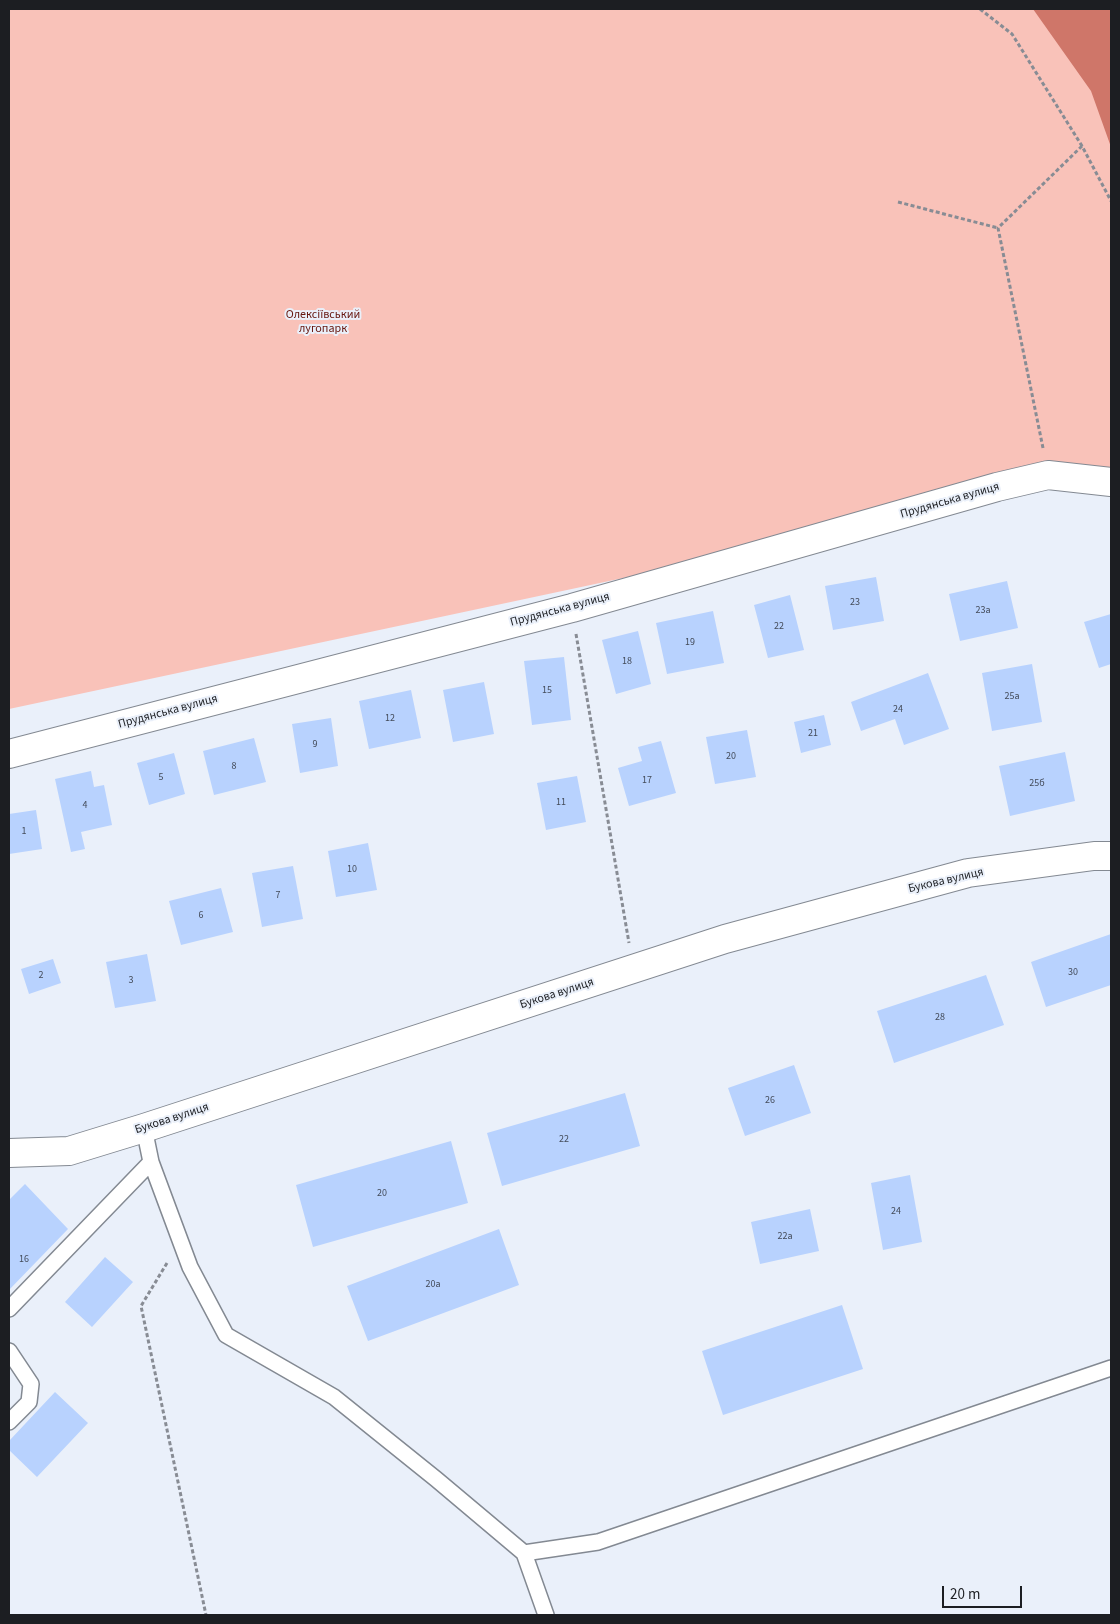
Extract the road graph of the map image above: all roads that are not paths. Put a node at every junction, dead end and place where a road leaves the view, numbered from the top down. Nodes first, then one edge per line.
1 (1111, 482) edge
2 (9, 754) edge
3 (1111, 856) edge
4 (144, 1128) junction
5 (9, 1153) edge
6 (151, 1162) junction
7 (9, 1309) edge
8 (9, 1351) edge
9 (1111, 1368) edge
10 (9, 1422) edge
11 (524, 1553) junction
12 (546, 1615) edge

1 - 2 street, Прудянська вулиця
3 - 4 street, Букова вулиця
4 - 5 street, Букова вулиця
4 - 6 lane
6 - 7 lane
6 - 11 lane
8 - 10 lane
9 - 11 lane
11 - 12 lane

